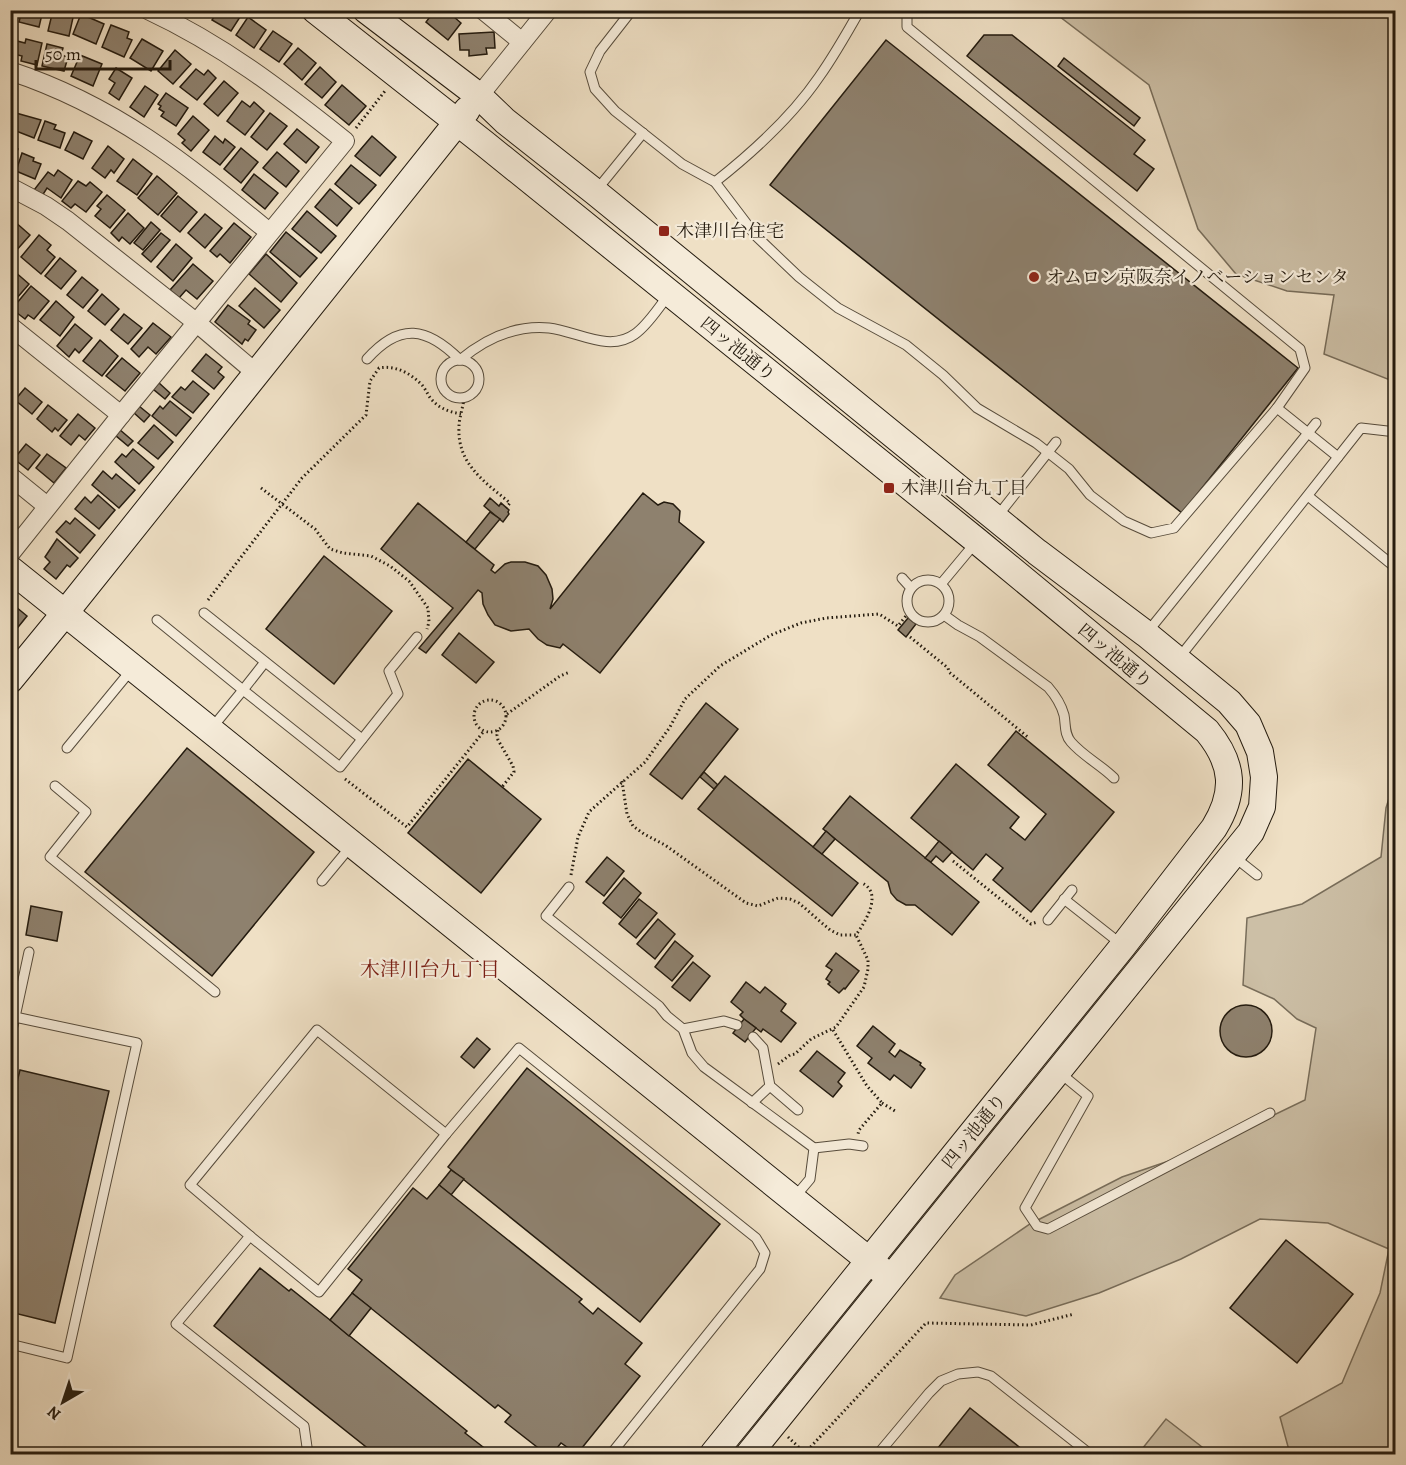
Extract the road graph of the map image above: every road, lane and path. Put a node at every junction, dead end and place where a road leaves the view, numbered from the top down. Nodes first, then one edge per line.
1 (148, 10) edge
2 (315, 10) edge
3 (366, 10) edge
4 (483, 10) edge
5 (548, 10) edge
6 (632, 10) edge
7 (860, 10) edge
8 (907, 10) edge
9 (522, 42) junction
10 (10, 71) edge
11 (386, 90) dead end
12 (479, 96) junction
13 (458, 122) junction
14 (643, 133) junction
15 (345, 141) junction
16 (715, 182) junction
17 (10, 187) edge
18 (595, 192) junction
19 (269, 232) junction
20 (670, 294) junction
21 (197, 323) junction
22 (10, 326) edge
23 (367, 359) dead end
24 (460, 360) junction
25 (256, 374) junction
26 (464, 398) junction
27 (1277, 408) junction
28 (461, 414) junction
29 (121, 415) junction
30 (1316, 423) dead end
31 (1395, 432) edge
32 (1308, 433) junction
33 (1056, 442) dead end
34 (1047, 452) junction
35 (1338, 458) junction
36 (10, 476) edge
37 (261, 488) dead end
38 (1308, 496) junction
39 (282, 505) junction
40 (47, 506) junction
41 (506, 508) dead end
42 (995, 519) junction
43 (977, 541) junction
44 (10, 554) edge
45 (1395, 568) edge
46 (10, 569) edge
47 (902, 578) dead end
48 (941, 584) junction
49 (911, 588) junction
50 (909, 612) junction
51 (65, 613) junction
52 (204, 613) joint
53 (944, 615) junction
54 (157, 620) dead end
55 (1146, 634) junction
56 (417, 637) joint
57 (910, 637) dead end
58 (1177, 660) junction
59 (265, 663) junction
60 (133, 667) junction
61 (570, 672) dead end
62 (10, 680) edge
63 (243, 690) junction
64 (507, 714) junction
65 (211, 729) junction
66 (498, 730) junction
67 (484, 731) junction
68 (1029, 738) dead end
69 (362, 739) junction
70 (67, 748) dead end
71 (340, 767) junction
72 (1114, 778) dead end
73 (622, 781) junction
74 (55, 786) dead end
75 (502, 787) dead end
76 (353, 844) junction
77 (1233, 856) junction
78 (953, 861) dead end
79 (1257, 874) dead end
80 (322, 881) dead end
81 (862, 883) dead end
82 (569, 887) joint
83 (1072, 890) dead end
84 (1064, 899) junction
85 (1048, 920) joint
86 (856, 935) junction
87 (1123, 946) junction
88 (29, 952) dead end
89 (215, 992) dead end
90 (15, 1017) junction
91 (737, 1025) dead end
92 (683, 1029) junction
93 (832, 1030) junction
94 (753, 1037) dead end
95 (10, 1038) edge
96 (768, 1071) junction
97 (1058, 1071) junction
98 (770, 1086) junction
99 (752, 1103) junction
100 (882, 1103) junction
101 (798, 1110) dead end
102 (895, 1111) dead end
103 (1270, 1113) dead end
104 (446, 1134) junction
105 (859, 1145) joint
106 (814, 1148) junction
107 (793, 1200) junction
108 (250, 1236) junction
109 (869, 1261) junction
110 (891, 1278) junction
111 (1074, 1314) dead end
112 (10, 1344) edge
113 (773, 1424) junction
114 (308, 1455) edge
115 (611, 1455) edge
116 (713, 1455) edge
117 (749, 1455) edge
118 (878, 1455) edge
119 (1090, 1455) edge

1 - 15 street
2 - 13 main road, 四ッ池通り
3 - 12 main road, 四ッ池通り
4 - 9 street
5 - 9 street
6 - 14 lane
7 - 16 lane
8 - 27 lane
9 - 12 street
10 - 19 street
11 - 15 path
12 - 13 main road
12 - 18 main road, 四ッ池通り
13 - 20 main road, 四ッ池通り
13 - 25 main road
14 - 16 lane
14 - 18 lane
15 - 19 street
16 - 34 lane
17 - 21 street
18 - 42 main road, 四ッ池通り
19 - 21 street
20 - 24 lane
20 - 43 main road, 四ッ池通り
21 - 25 street
21 - 29 street
22 - 29 street
23 - 24 lane
24 - 26 lane
24 - 26 lane
25 - 51 main road
26 - 28 path
27 - 32 lane
27 - 34 lane
28 - 39 path
28 - 41 path
29 - 40 street
30 - 32 lane
31 - 35 lane
32 - 35 lane
32 - 55 lane
33 - 34 lane
34 - 42 lane
35 - 38 lane
36 - 40 street
37 - 39 path
38 - 45 lane
38 - 58 lane
39 - 52 path
39 - 56 path
40 - 44 street
42 - 55 main road, 四ッ池通り
43 - 48 lane
43 - 87 main road, 四ッ池通り
46 - 51 main road
47 - 49 lane
48 - 49 lane
48 - 53 lane
49 - 50 lane
50 - 53 lane
50 - 73 path
51 - 60 main road
51 - 62 main road
52 - 59 lane
53 - 72 lane
54 - 63 lane
55 - 58 main road, 四ッ池通り
56 - 69 lane
57 - 68 path
58 - 77 main road, 四ッ池通り
59 - 63 lane
59 - 69 lane
60 - 65 main road
60 - 70 lane
61 - 64 path
63 - 65 lane
63 - 71 lane
64 - 66 path
64 - 67 path
65 - 76 main road
66 - 67 path
66 - 75 path
67 - 71 path
69 - 71 lane
73 - 82 path
73 - 86 path
74 - 89 lane
76 - 80 lane
76 - 107 main road
77 - 79 lane
77 - 97 main road, 四ッ池通り
78 - 85 path
81 - 86 path
82 - 92 lane
83 - 84 lane
84 - 85 lane
84 - 87 lane
86 - 93 path
87 - 109 main road, 四ッ池通り
88 - 90 lane
90 - 95 lane
90 - 112 lane
91 - 92 lane
92 - 99 lane
93 - 96 path
93 - 100 path
94 - 96 lane
96 - 98 lane
97 - 103 lane
97 - 110 main road, 四ッ池通り
98 - 99 lane
98 - 101 lane
99 - 106 lane
100 - 102 path
100 - 105 path
104 - 108 lane
104 - 108 lane
104 - 115 lane
105 - 106 lane
106 - 107 lane
107 - 109 main road
108 - 114 lane
109 - 110 main road
109 - 116 main road, 四ッ池通り
110 - 113 main road, 四ッ池通り
111 - 113 path
113 - 117 main road, 四ッ池通り
118 - 119 lane

